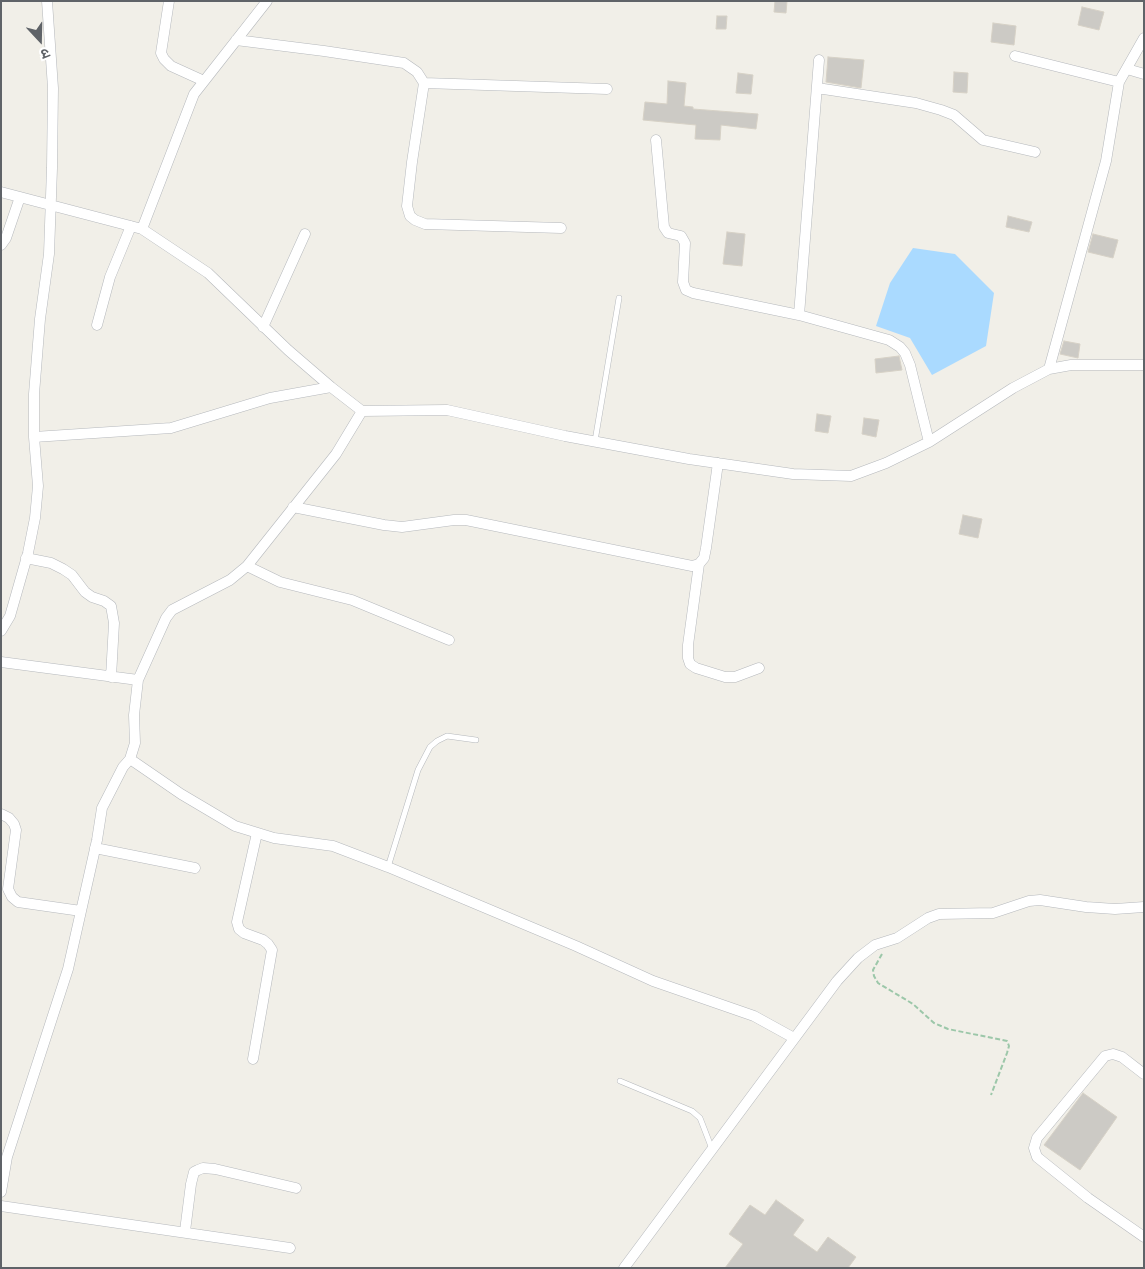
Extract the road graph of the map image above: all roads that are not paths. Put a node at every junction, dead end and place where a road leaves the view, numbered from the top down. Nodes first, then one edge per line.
1 (47, 1) edge
2 (169, 1) edge
3 (267, 1) edge
4 (1144, 38) edge
5 (236, 40) junction
6 (1015, 56) dead end
7 (819, 60) dead end
8 (1127, 69) junction
9 (1144, 74) edge
10 (204, 81) junction
11 (1119, 82) junction
12 (424, 83) junction
13 (607, 88) dead end
14 (817, 88) junction
15 (656, 140) dead end
16 (1035, 152) dead end
17 (1, 192) edge
18 (20, 197) junction
19 (50, 204) junction
20 (131, 226) junction
21 (561, 228) dead end
22 (142, 229) junction
23 (305, 234) dead end
24 (1, 246) edge
25 (619, 298) dead end
26 (799, 315) junction
27 (97, 325) dead end
28 (263, 326) junction
29 (1144, 366) edge
30 (1049, 369) junction
31 (331, 387) junction
32 (362, 411) junction
33 (34, 437) junction
34 (595, 442) junction
35 (929, 442) junction
36 (718, 463) junction
37 (293, 508) junction
38 (26, 558) junction
39 (699, 564) junction
40 (247, 566) junction
41 (1, 631) edge
42 (449, 640) dead end
43 (1, 662) edge
44 (759, 668) dead end
45 (110, 676) junction
46 (138, 680) junction
47 (476, 740) dead end
48 (130, 759) junction
49 (1, 814) edge
50 (257, 833) junction
51 (95, 848) junction
52 (388, 867) junction
53 (195, 868) dead end
54 (1144, 907) edge
55 (81, 912) junction
56 (794, 1038) junction
57 (253, 1059) dead end
58 (1144, 1074) edge
59 (620, 1082) dead end
60 (712, 1149) junction
61 (296, 1188) dead end
62 (1, 1192) edge
63 (1, 1206) edge
64 (185, 1231) junction
65 (1144, 1237) edge
66 (290, 1248) dead end
67 (624, 1268) edge

1 - 19 street
2 - 10 street
3 - 5 street
4 - 8 street
5 - 10 street
5 - 12 street
6 - 11 street
7 - 14 street
8 - 9 street
8 - 11 street
10 - 22 street
11 - 30 street
12 - 13 street
12 - 21 street
14 - 16 street
14 - 26 street
15 - 26 street
17 - 18 street
18 - 19 street
18 - 24 street
19 - 20 street
19 - 33 street
20 - 22 street
20 - 27 street
22 - 28 street
23 - 28 street
25 - 34 lane
26 - 35 street
28 - 31 street
29 - 30 street
30 - 35 street
31 - 32 street
31 - 33 street
32 - 34 street
32 - 37 street
33 - 38 street
34 - 36 street
35 - 36 street
36 - 39 street
37 - 39 street
37 - 40 street
38 - 41 street
38 - 45 street
39 - 44 street
40 - 42 street
40 - 46 street
43 - 45 street
45 - 46 street
46 - 48 street
47 - 52 lane
48 - 50 street
48 - 51 street
49 - 55 street
50 - 52 street
50 - 57 street
51 - 53 street
51 - 55 street
52 - 56 street
54 - 56 street
55 - 62 street
56 - 60 street
58 - 65 street
59 - 60 lane
60 - 67 street
61 - 64 street
63 - 64 street
64 - 66 street

